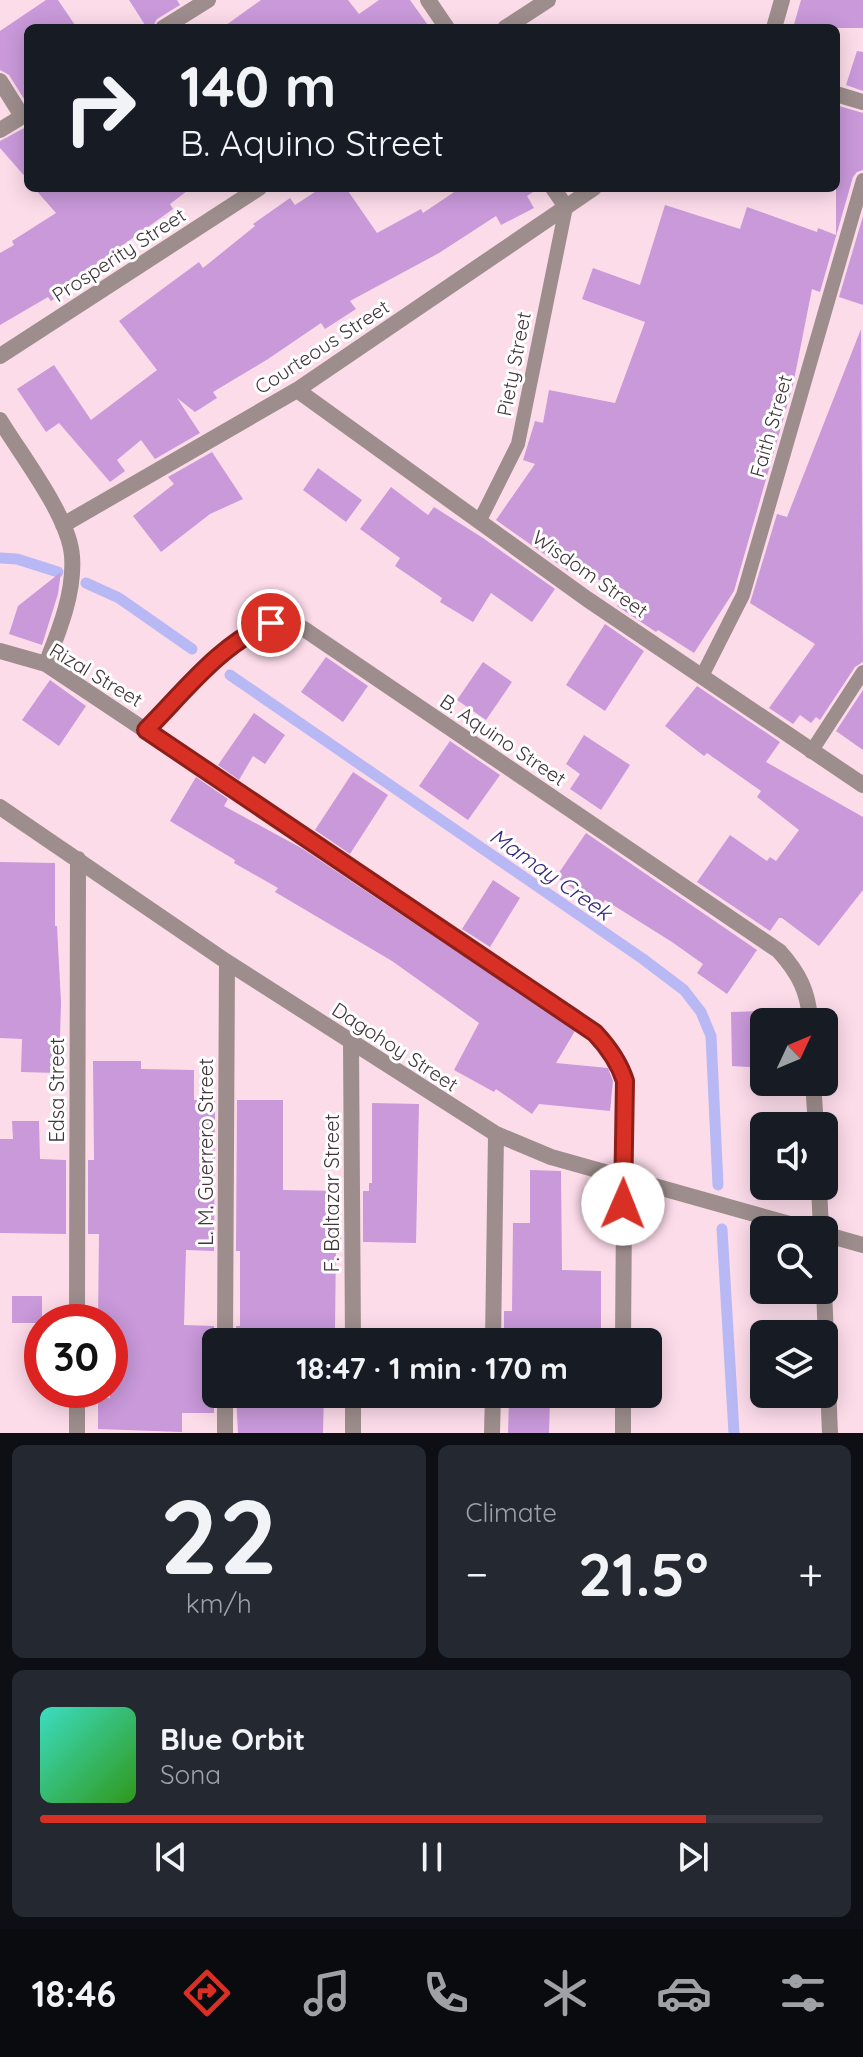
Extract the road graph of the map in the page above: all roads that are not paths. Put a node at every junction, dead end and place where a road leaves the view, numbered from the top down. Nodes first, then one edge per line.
1 (208, 0) edge
2 (428, 0) edge
3 (548, 0) edge
4 (782, 0) edge
5 (169, 24) edge
6 (444, 24) edge
7 (511, 24) edge
8 (775, 24) edge
9 (0, 81) edge
10 (840, 95) edge
11 (863, 102) edge
12 (24, 113) edge
13 (24, 115) edge
14 (0, 130) edge
15 (863, 180) edge
16 (253, 192) edge
17 (556, 192) edge
18 (588, 192) edge
19 (566, 207) junction
20 (0, 356) edge
21 (297, 390) junction
22 (0, 420) edge
23 (480, 520) junction
24 (63, 525) junction
25 (0, 651) edge
26 (46, 664) junction
27 (863, 672) edge
28 (702, 676) junction
29 (146, 730) junction
30 (811, 752) junction
31 (863, 785) edge
32 (0, 807) edge
33 (78, 859) junction
34 (227, 962) junction
35 (809, 1008) edge
36 (351, 1043) junction
37 (496, 1134) junction
38 (623, 1177) junction
39 (761, 1216) edge
40 (838, 1237) edge
41 (863, 1245) edge
42 (77, 1304) edge
43 (825, 1304) edge
44 (225, 1328) edge
45 (353, 1328) edge
46 (493, 1328) edge
47 (623, 1328) edge
48 (77, 1408) edge
49 (225, 1408) edge
50 (353, 1408) edge
51 (493, 1408) edge
52 (623, 1408) edge
53 (77, 1433) edge
54 (225, 1433) edge
55 (353, 1433) edge
56 (492, 1433) edge
57 (623, 1433) edge
58 (830, 1433) edge

1 - 5 street
2 - 6 street
3 - 7 street
4 - 8 street
9 - 12 street
10 - 11 street
13 - 14 street
15 - 28 lane, Faith Street
16 - 20 street, Prosperity Street
17 - 19 street
18 - 19 street, Courteous Street
19 - 21 street, Courteous Street
19 - 23 lane, Piety Street
21 - 23 street, Wisdom Street
21 - 24 street, Courteous Street
22 - 24 street
23 - 28 street, Wisdom Street
24 - 26 street
25 - 26 street, Rizal Street
26 - 29 street, Rizal Street
27 - 30 lane
28 - 30 street, Wisdom Street
29 - 35 street, B. Aquino Street
29 - 38 street, Rizal Street
30 - 31 street, Wisdom Street
32 - 33 street, Dagohoy Street
33 - 34 street, Dagohoy Street
33 - 42 street, Edsa Street
34 - 36 street, Dagohoy Street
34 - 44 street, L. M. Guerrero Street
36 - 37 street, Dagohoy Street
36 - 45 street, F. Baltazar Street
37 - 38 street, Dagohoy Street
37 - 46 street
38 - 39 street, Dagohoy Street
38 - 47 street, Rizal Street
40 - 41 street
43 - 58 street
48 - 53 street
49 - 54 street
50 - 55 street
51 - 56 street
52 - 57 street

